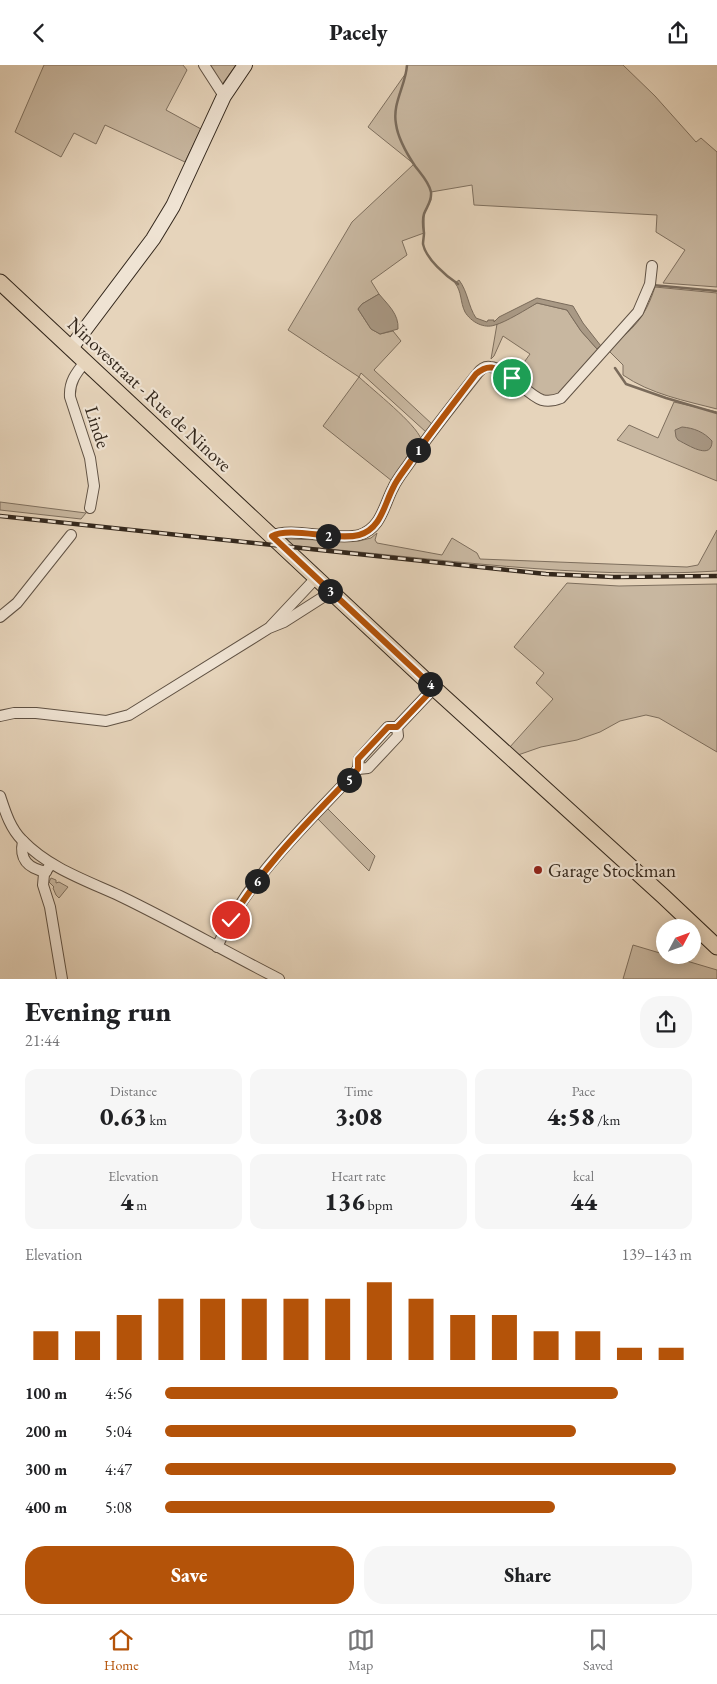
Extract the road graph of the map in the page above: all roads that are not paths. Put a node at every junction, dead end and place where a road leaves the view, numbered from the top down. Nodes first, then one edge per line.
1 (204, 65) edge
2 (246, 65) edge
3 (224, 95) junction
4 (652, 266) dead end
5 (0, 282) edge
6 (71, 348) junction
7 (85, 362) junction
8 (90, 507) dead end
9 (72, 535) dead end
10 (272, 536) junction
11 (316, 578) junction
12 (331, 592) junction
13 (300, 596) junction
14 (310, 606) junction
15 (0, 617) edge
16 (269, 628) junction
17 (434, 688) junction
18 (0, 716) edge
19 (0, 796) edge
20 (23, 841) junction
21 (48, 868) junction
22 (217, 947) junction
23 (717, 947) edge
24 (62, 979) edge
25 (279, 979) edge

1 - 3 street
2 - 3 main road
3 - 6 main road
4 - 10 street
5 - 6 main road, Ninovestraat - Rue de Ninove
6 - 7 main road, Ninovestraat - Rue de Ninove
7 - 8 street, Linde
7 - 10 main road, Ninovestraat - Rue de Ninove
9 - 15 street
10 - 11 main road, Ninovestraat - Rue de Ninove
11 - 12 main road, Ninovestraat - Rue de Ninove
11 - 13 street
12 - 14 street
12 - 17 main road, Ninovestraat - Rue de Ninove
13 - 14 street
13 - 16 street
14 - 16 street
16 - 18 street
17 - 22 street
17 - 23 main road, Ninovestraat - Rue de Ninove
19 - 20 street
20 - 21 street
20 - 21 street
21 - 22 street
21 - 24 street
22 - 25 street

